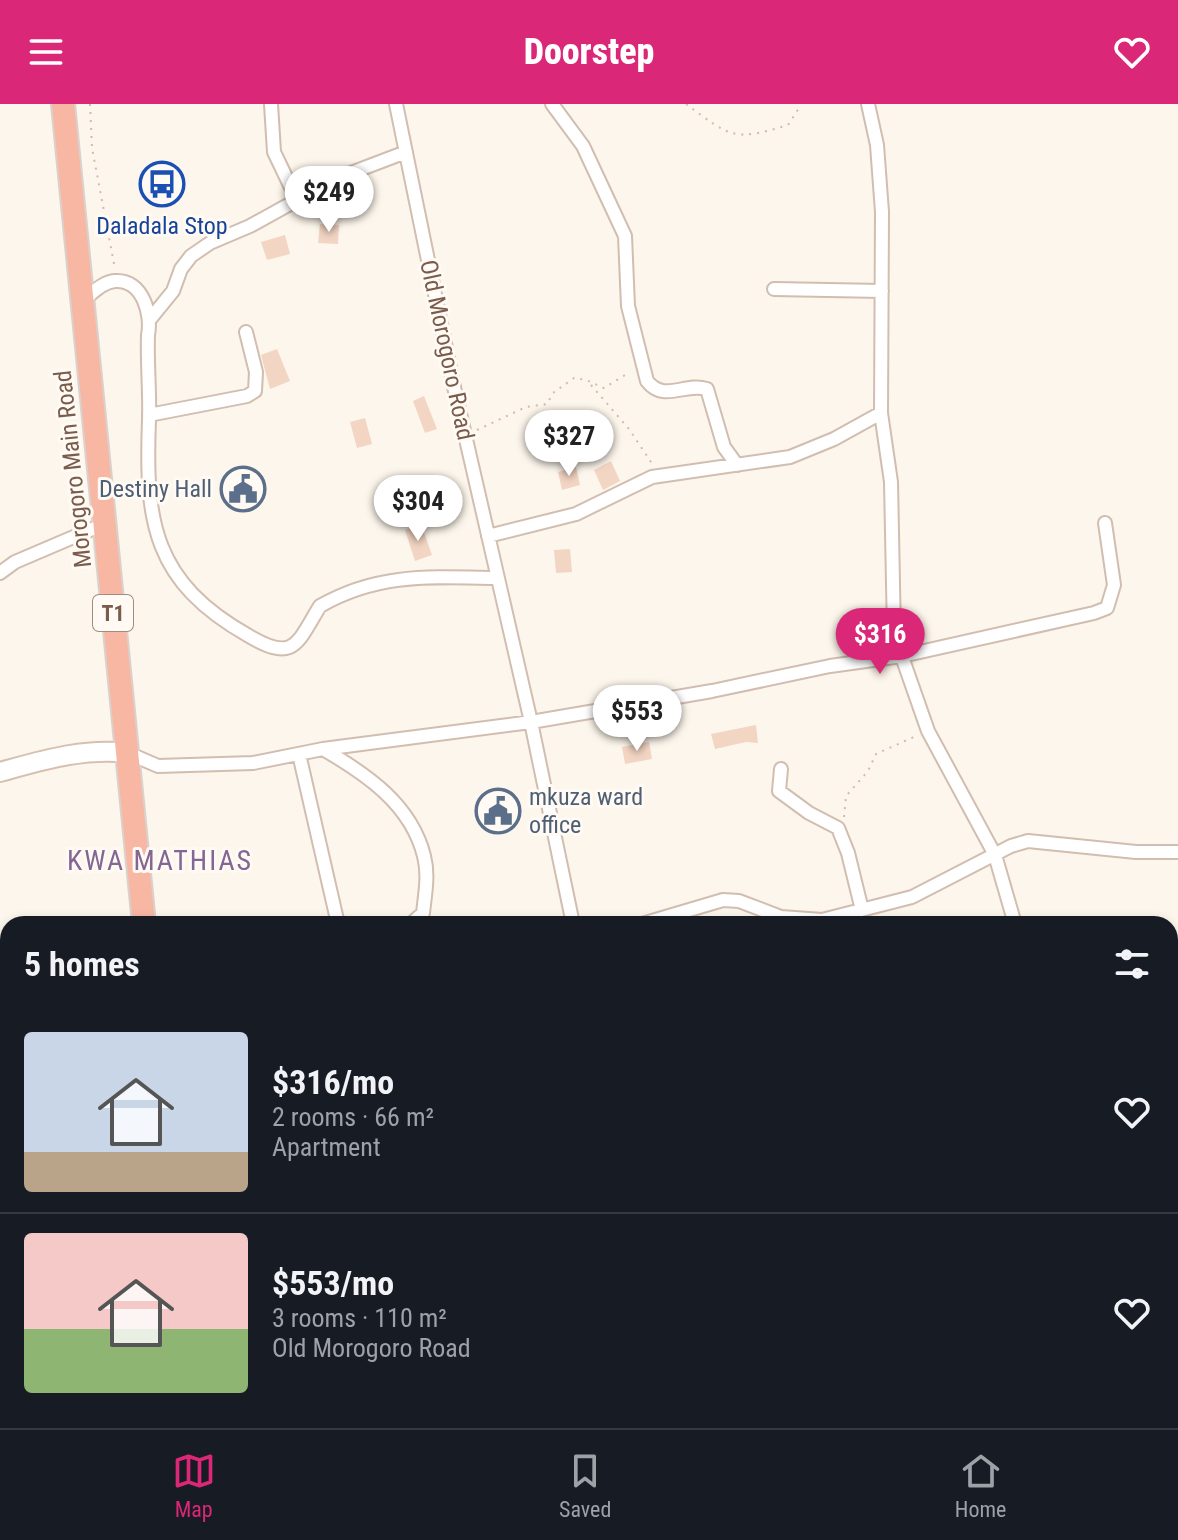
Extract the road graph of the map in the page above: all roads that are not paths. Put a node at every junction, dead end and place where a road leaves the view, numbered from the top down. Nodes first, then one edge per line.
1 (63, 104) edge
2 (271, 104) edge
3 (396, 104) edge
4 (552, 104) edge
5 (868, 104) edge
6 (406, 152) junction
7 (297, 200) junction
8 (774, 289) dead end
9 (882, 291) junction
10 (82, 301) junction
11 (151, 318) junction
12 (246, 332) dead end
13 (881, 413) junction
14 (149, 415) junction
15 (737, 465) junction
16 (1105, 523) dead end
17 (104, 524) junction
18 (488, 536) junction
19 (0, 573) edge
20 (498, 578) junction
21 (896, 656) junction
22 (531, 722) junction
23 (323, 749) junction
24 (128, 753) junction
25 (299, 754) junction
26 (781, 769) dead end
27 (0, 772) edge
28 (1178, 852) edge
29 (995, 855) junction
30 (862, 910) junction
31 (143, 916) edge
32 (336, 916) edge
33 (420, 916) edge
34 (571, 916) edge
35 (669, 916) edge
36 (775, 916) edge
37 (838, 916) edge
38 (1013, 916) edge

1 - 10 highway, Morogoro Main Road / T1
2 - 7 street
3 - 6 street, Old Morogoro Road
4 - 15 street
5 - 9 street
6 - 7 street
6 - 18 street, Old Morogoro Road
7 - 11 street
8 - 9 street
9 - 13 street
10 - 11 street
10 - 17 highway, Morogoro Main Road / T1
11 - 14 street
12 - 14 street
13 - 15 street
13 - 21 street
14 - 20 street
15 - 18 street
16 - 21 street
17 - 19 street
17 - 24 highway, Morogoro Main Road / T1
18 - 20 street, Old Morogoro Road
20 - 22 street, Old Morogoro Road
21 - 22 street
21 - 29 street
22 - 23 street
22 - 34 street, Old Morogoro Road
23 - 25 street
23 - 33 street
24 - 25 street
24 - 27 street
24 - 31 highway, Morogoro Main Road / T1
25 - 32 street
26 - 30 street
28 - 29 street
29 - 30 street
29 - 38 street
30 - 37 street
35 - 36 street

